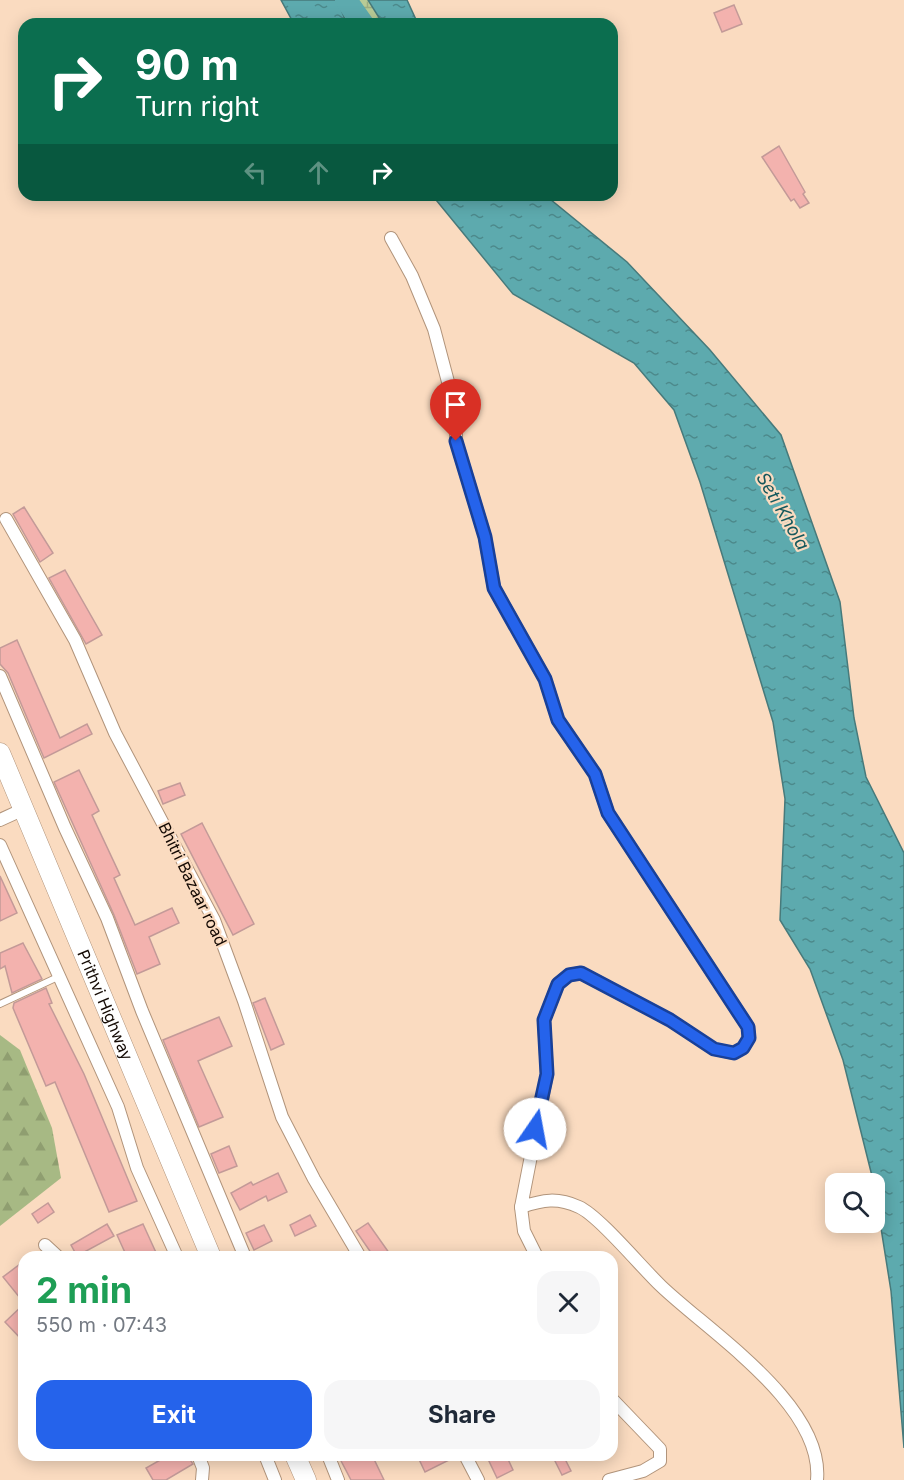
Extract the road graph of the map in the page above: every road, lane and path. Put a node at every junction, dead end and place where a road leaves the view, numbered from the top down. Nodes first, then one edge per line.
1 (391, 238) dead end
2 (6, 519) dead end
3 (0, 676) edge
4 (0, 753) edge
5 (24, 809) junction
6 (0, 820) edge
7 (0, 845) edge
8 (60, 976) junction
9 (0, 1004) edge
10 (521, 1207) junction
11 (45, 1245) dead end
12 (52, 1251) edge
13 (174, 1251) edge
14 (208, 1251) edge
15 (242, 1251) edge
16 (356, 1251) edge
17 (534, 1251) edge
18 (618, 1405) edge
19 (200, 1461) edge
20 (267, 1461) edge
21 (298, 1461) edge
22 (330, 1461) edge
23 (468, 1461) edge
24 (202, 1480) edge
25 (275, 1480) edge
26 (306, 1480) edge
27 (338, 1480) edge
28 (478, 1480) edge
29 (609, 1480) edge
30 (817, 1480) edge

1 - 10 street
2 - 16 street, Bhitri Bazaar road
3 - 15 street
4 - 5 highway, Prithvi Highway
5 - 6 street
5 - 14 highway, Prithvi Highway
7 - 8 street
8 - 9 lane
8 - 13 street
10 - 17 street
10 - 30 street
11 - 12 street
18 - 29 street
19 - 24 street
20 - 25 street
21 - 26 highway
22 - 27 street
23 - 28 street

